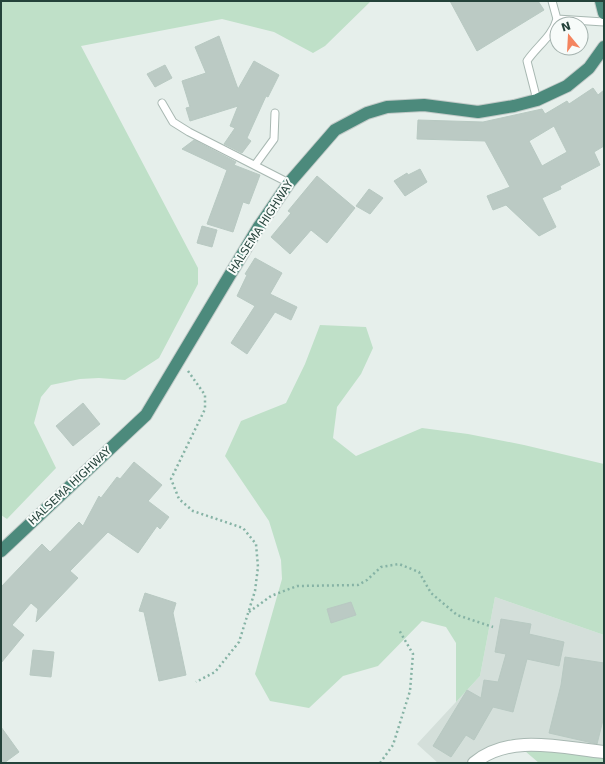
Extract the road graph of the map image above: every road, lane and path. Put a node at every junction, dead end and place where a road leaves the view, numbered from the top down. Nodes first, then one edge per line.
1 (552, 1) edge
2 (601, 1) edge
3 (604, 13) edge
4 (555, 16) edge
5 (589, 21) edge
6 (604, 22) edge
7 (549, 35) edge
8 (604, 48) edge
9 (537, 100) junction
10 (162, 103) dead end
11 (275, 113) dead end
12 (255, 166) junction
13 (289, 183) junction
14 (180, 359) junction
15 (1, 551) edge
16 (248, 613) junction
17 (493, 627) dead end
18 (399, 630) dead end
19 (196, 682) dead end
20 (604, 752) edge
21 (380, 763) edge
22 (474, 763) edge

1 - 4 lane
2 - 3 highway
5 - 6 lane
7 - 9 lane
8 - 9 highway, HALSEMA HIGHWAY
9 - 13 highway, HALSEMA HIGHWAY
10 - 12 lane
11 - 12 lane
12 - 13 lane
13 - 14 highway, HALSEMA HIGHWAY
14 - 15 highway, HALSEMA HIGHWAY
14 - 16 path
16 - 17 path
16 - 19 path
18 - 21 path
20 - 22 street

